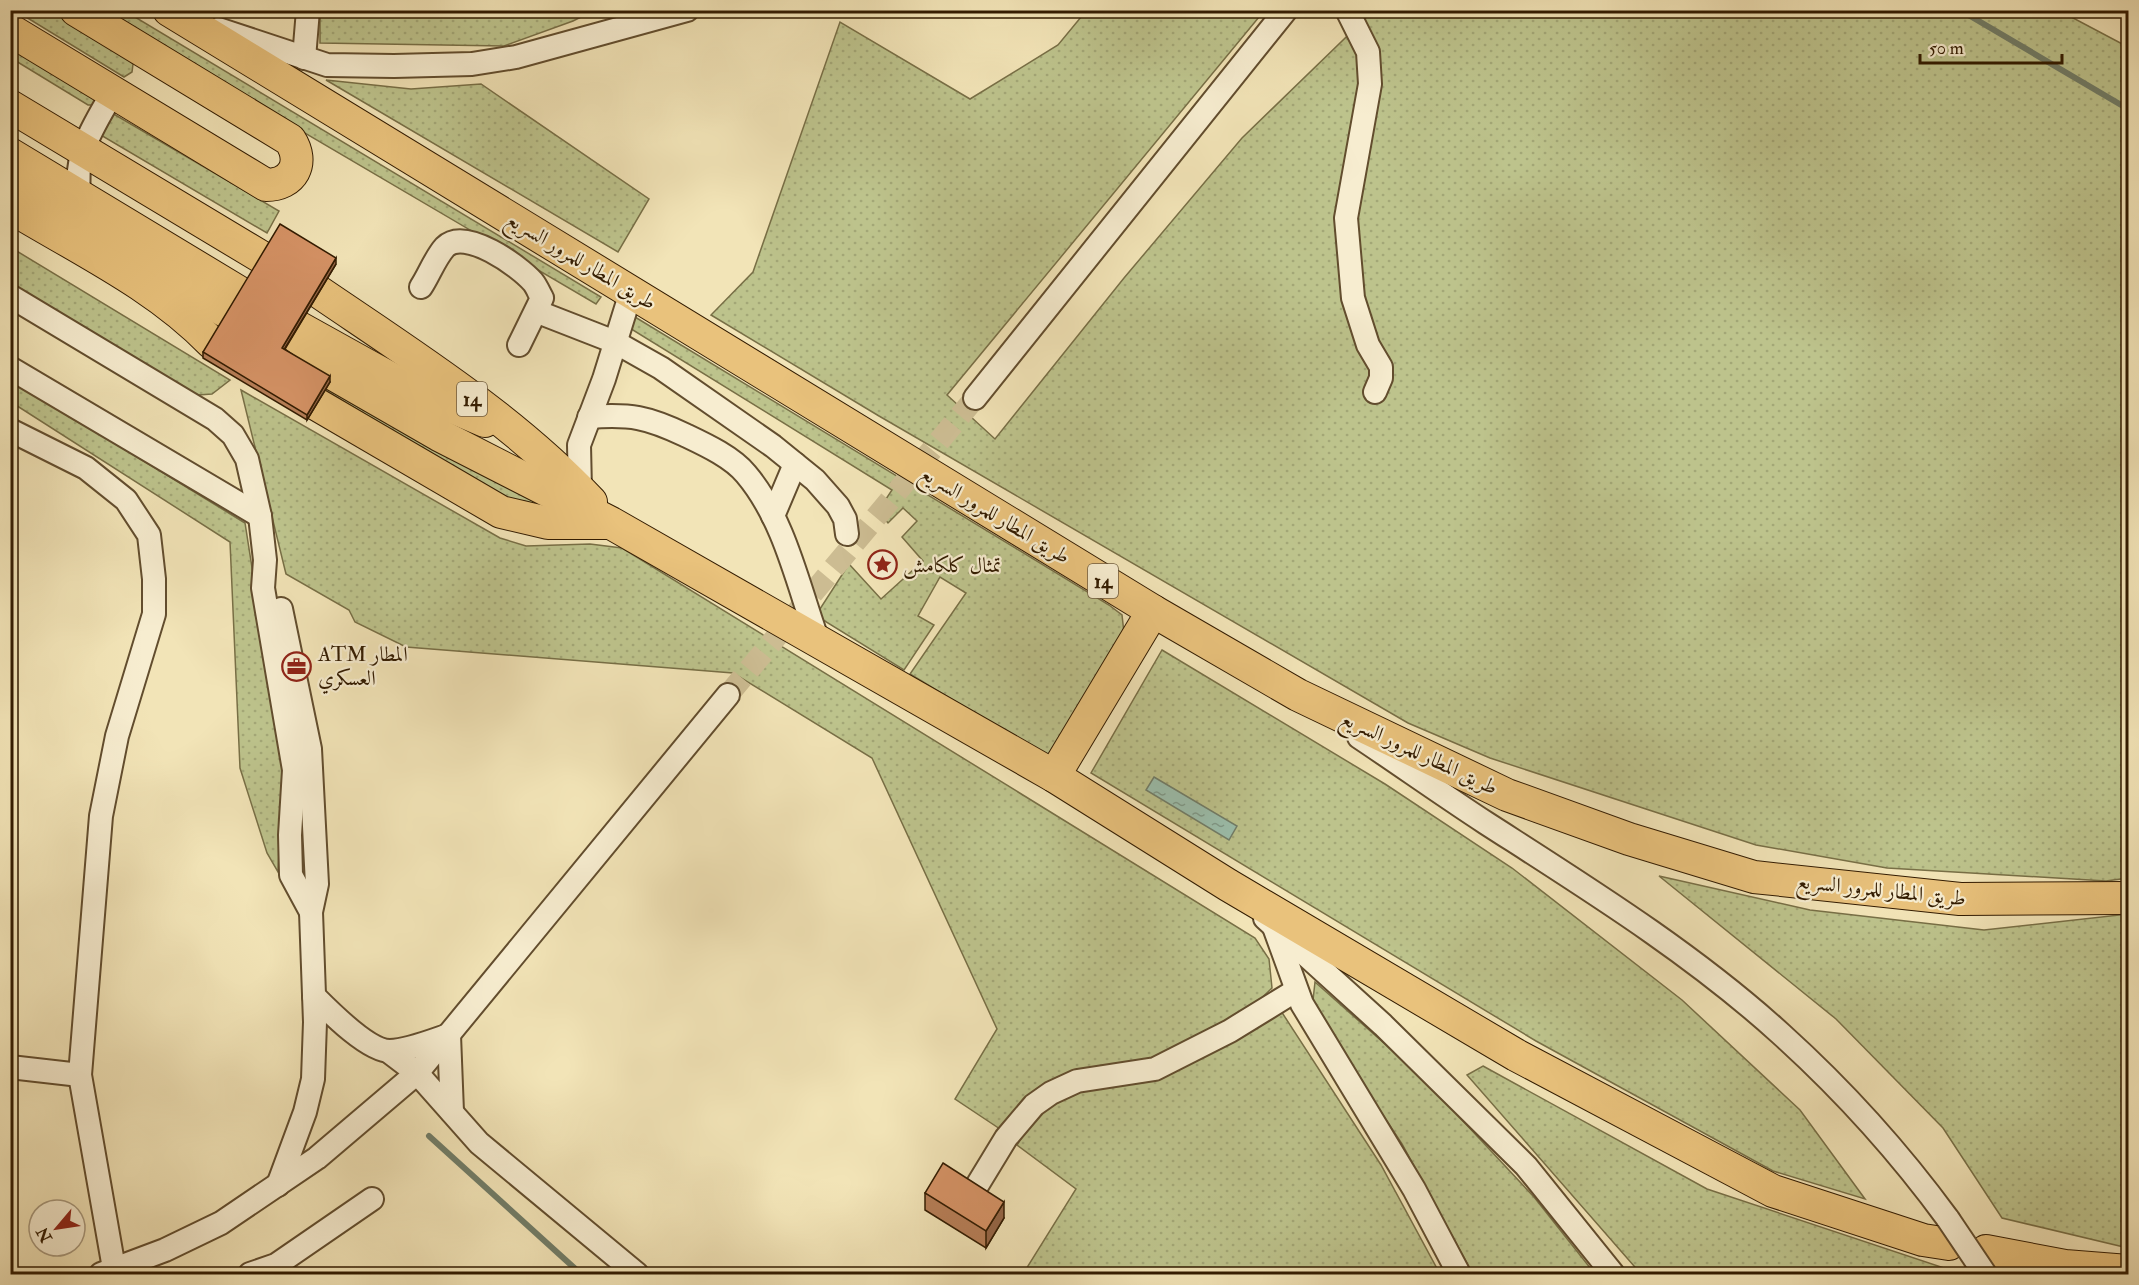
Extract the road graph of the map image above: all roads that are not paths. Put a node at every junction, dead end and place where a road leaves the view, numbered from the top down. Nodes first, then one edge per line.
1 (76, 10) edge
2 (308, 10) edge
3 (687, 10) edge
4 (1286, 10) edge
5 (1347, 10) edge
6 (170, 11) edge
7 (10, 30) edge
8 (304, 58) junction
9 (113, 92) junction
10 (10, 106) edge
11 (82, 149) junction
12 (10, 154) edge
13 (10, 181) edge
14 (81, 196) junction
15 (10, 207) edge
16 (10, 226) edge
17 (263, 258) edge
18 (421, 287) dead end
19 (319, 292) edge
20 (630, 292) junction
21 (10, 296) edge
22 (538, 312) junction
23 (615, 342) junction
24 (519, 345) dead end
25 (10, 368) edge
26 (1375, 393) dead end
27 (975, 398) tunnel mouth
28 (316, 404) edge
29 (589, 417) junction
30 (10, 430) edge
31 (515, 433) junction
32 (795, 464) junction
33 (580, 490) junction
34 (260, 516) junction
35 (773, 516) junction
36 (611, 523) junction
37 (847, 534) dead end
38 (265, 560) junction
39 (1153, 611) junction
40 (818, 641) junction
41 (728, 695) tunnel mouth
42 (1298, 696) junction
43 (1054, 776) junction
44 (290, 835) junction
45 (315, 836) junction
46 (1228, 885) junction
47 (2128, 898) edge
48 (311, 912) junction
49 (1274, 926) junction
50 (1295, 991) junction
51 (314, 996) junction
52 (449, 1035) junction
53 (388, 1051) junction
54 (10, 1067) edge
55 (417, 1073) junction
56 (80, 1074) junction
57 (452, 1112) junction
58 (978, 1184) edge
59 (278, 1185) junction
60 (372, 1199) dead end
61 (1949, 1232) junction
62 (1985, 1263) edge
63 (2128, 1271) edge
64 (110, 1273) edge
65 (250, 1275) edge
66 (637, 1275) edge
67 (1459, 1275) edge
68 (1613, 1275) edge

1 - 9 highway
2 - 8 street
3 - 8 street
4 - 27 street
5 - 26 street
6 - 8 street
6 - 20 highway, طريق المطار للمرور السريع / 14
7 - 9 highway
9 - 11 street
10 - 11 highway
11 - 14 street
11 - 17 highway
12 - 14 highway
13 - 14 highway
15 - 16 highway
18 - 22 street
19 - 31 highway, 14
20 - 23 street
20 - 39 highway, طريق المطار للمرور السريع / 14
21 - 34 street
22 - 23 street
22 - 24 street
23 - 29 street
23 - 32 street
25 - 34 street
28 - 36 highway
29 - 33 street
29 - 35 street
30 - 56 street
31 - 33 highway, 14
31 - 36 highway, 14
32 - 35 street
32 - 37 street
33 - 36 highway, 14
34 - 38 street
35 - 40 street
36 - 40 highway, 14
38 - 44 street
38 - 45 street
39 - 42 highway, طريق المطار للمرور السريع / 14
39 - 43 highway
40 - 43 highway, 14
41 - 52 street
42 - 47 highway, طريق المطار للمرور السريع / 14
42 - 61 street
43 - 46 highway, 14
44 - 45 street
44 - 48 street
45 - 48 street
46 - 49 street
46 - 61 highway, 14
48 - 51 street
49 - 50 street
49 - 68 street
50 - 58 street
50 - 67 street
51 - 53 street
51 - 59 street
52 - 53 street
52 - 55 street
52 - 57 street
53 - 55 street
54 - 56 street
55 - 57 street
55 - 59 street
56 - 64 street
57 - 66 street
59 - 64 street
60 - 65 street
61 - 62 street, bridge
62 - 63 highway

